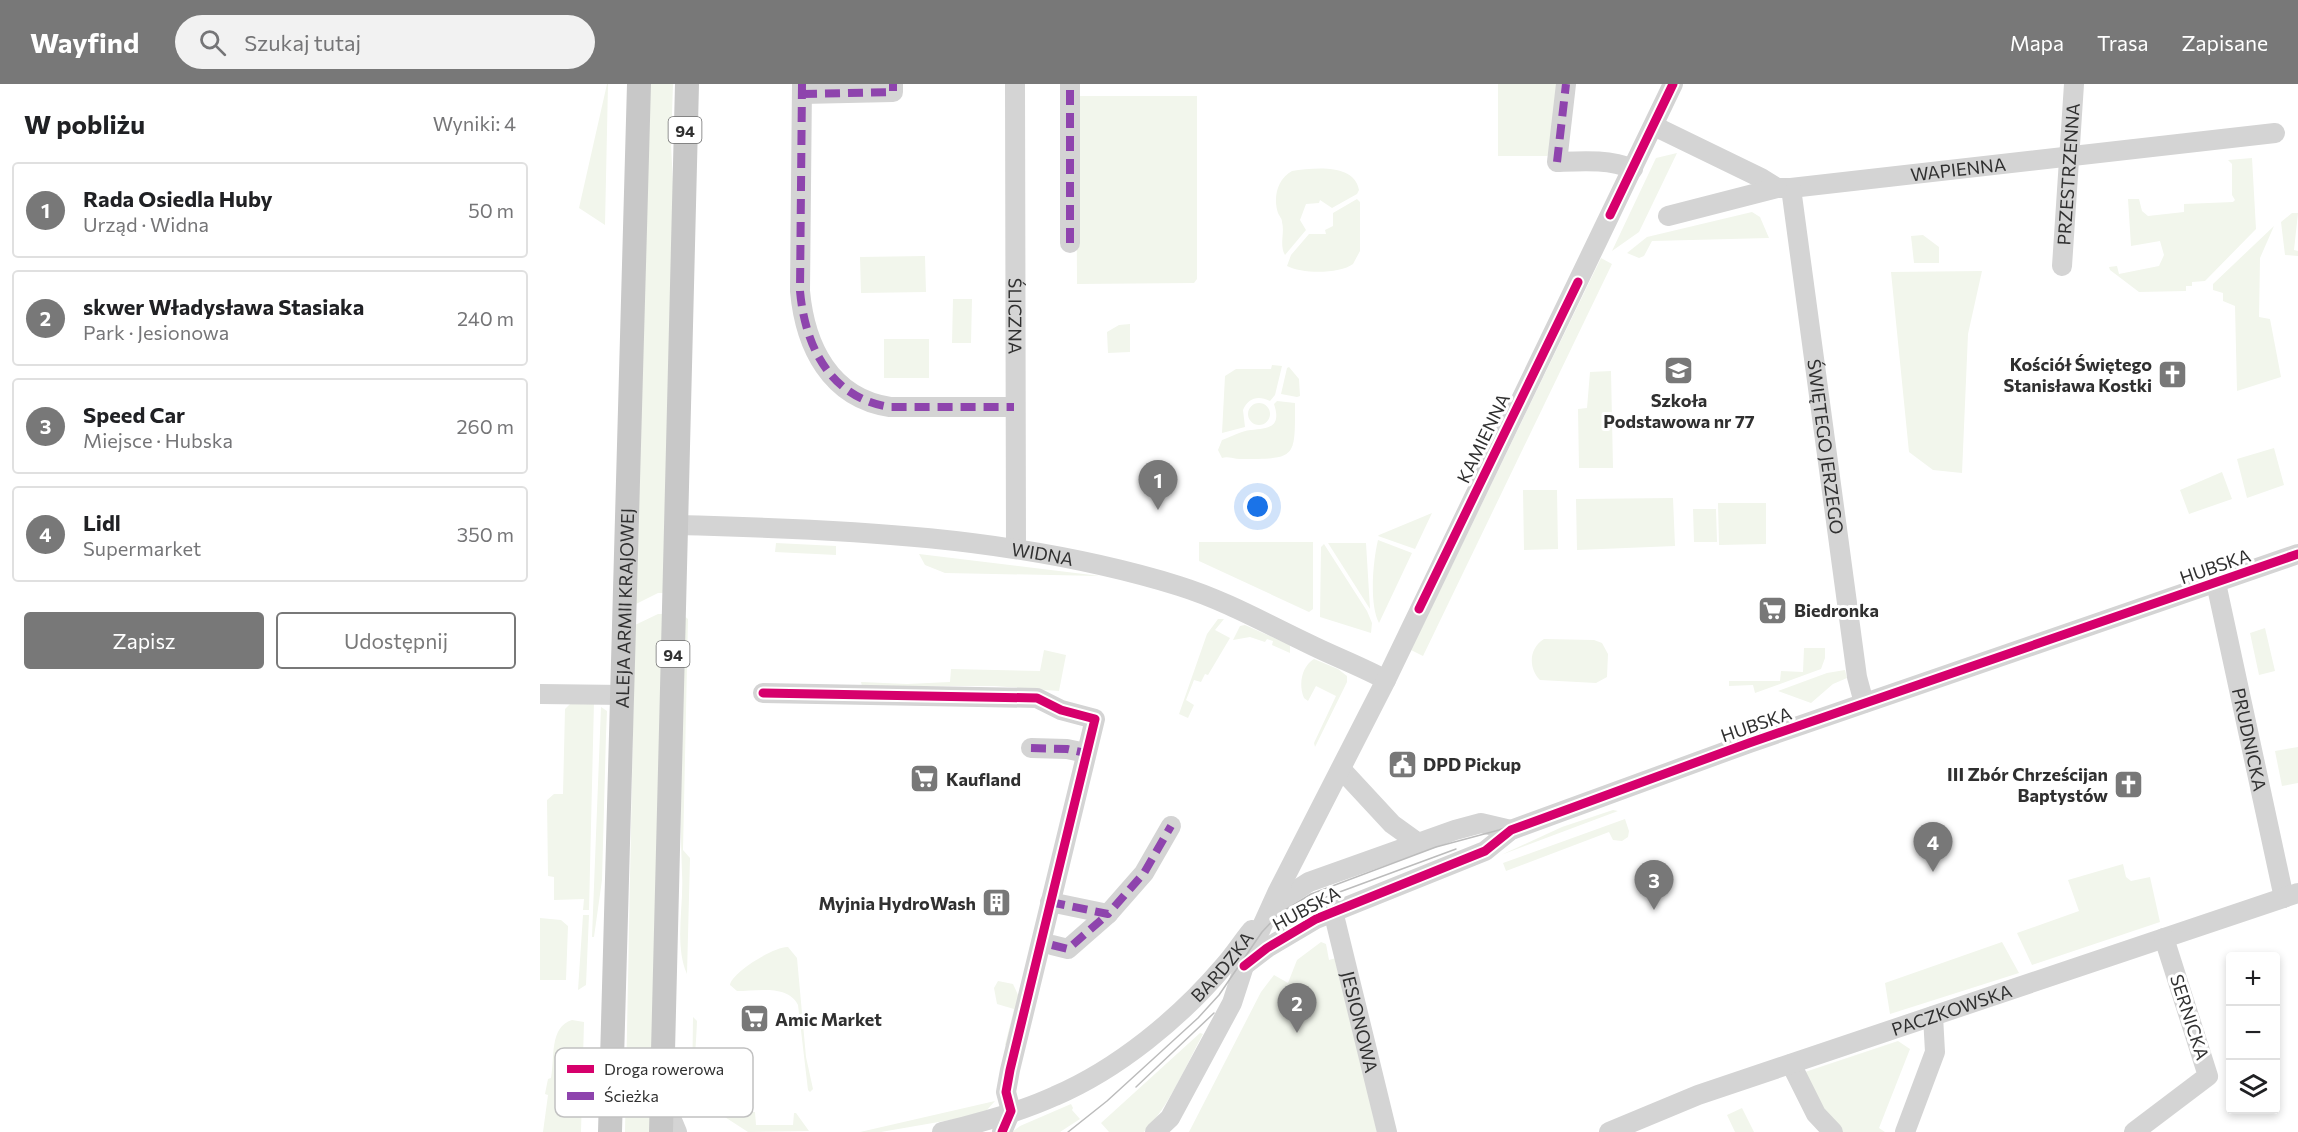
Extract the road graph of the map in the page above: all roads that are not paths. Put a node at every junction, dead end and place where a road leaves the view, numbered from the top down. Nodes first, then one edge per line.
1 (639, 84) edge
2 (687, 84) edge
3 (893, 84) edge
4 (1015, 84) edge
5 (1070, 84) edge
6 (1566, 84) edge
7 (1673, 84) edge
8 (2074, 84) edge
9 (802, 89) edge
10 (1654, 126) junction
11 (2275, 133) dead end
12 (2069, 158) junction
13 (1633, 169) junction
14 (1784, 188) junction
15 (1668, 216) dead end
16 (1070, 243) dead end
17 (2062, 266) dead end
18 (1014, 407) junction
19 (676, 525) junction
20 (1016, 549) junction
21 (2298, 554) edge
22 (2216, 583) junction
23 (1386, 680) junction
24 (763, 693) dead end
25 (540, 694) edge
26 (624, 695) junction
27 (1864, 704) junction
28 (1031, 748) dead end
29 (1086, 753) junction
30 (1341, 769) junction
31 (1171, 826) dead end
32 (1510, 830) junction
33 (1417, 842) junction
34 (1052, 893) junction
35 (2291, 895) edge
36 (1270, 908) junction
37 (1333, 911) junction
38 (1108, 914) junction
39 (2164, 938) junction
40 (1052, 945) dead end
41 (1244, 966) junction
42 (1933, 1016) junction
43 (613, 1048) edge
44 (664, 1048) edge
45 (1791, 1064) junction
46 (1011, 1111) junction
47 (610, 1117) edge
48 (662, 1117) edge
49 (670, 1117) edge
50 (1168, 1125) edge
51 (610, 1132) edge
52 (662, 1132) edge
53 (676, 1132) edge
54 (942, 1132) edge
55 (1002, 1132) edge
56 (1155, 1132) edge
57 (1387, 1132) edge
58 (1609, 1132) edge
59 (1833, 1132) edge
60 (1905, 1132) edge
61 (2134, 1132) edge

1 - 26 main road, ALEJA ARMII KRAJOWEJ
2 - 19 main road, 94
3 - 9 street
4 - 18 street, ŚLICZNA
5 - 16 street
6 - 13 street
7 - 10 street, KAMIENNA
8 - 12 street, PRZESTRZENNA
9 - 18 street
10 - 13 street, KAMIENNA
10 - 14 street
11 - 12 street, WAPIENNA
12 - 14 street, WAPIENNA
12 - 17 street, PRZESTRZENNA
13 - 23 street, KAMIENNA
14 - 15 street, WAPIENNA
14 - 27 street, ŚWIĘTEGO JERZEGO
18 - 20 street, ŚLICZNA
19 - 20 street, WIDNA
19 - 44 main road, 94
20 - 23 street, WIDNA
21 - 22 street, HUBSKA
22 - 27 street, HUBSKA
22 - 35 street, PRUDNICKA
23 - 30 street, KAMIENNA
24 - 29 street
25 - 26 street
26 - 43 main road, ALEJA ARMII KRAJOWEJ
27 - 32 street, HUBSKA
28 - 29 street
29 - 34 street
30 - 33 street
30 - 36 street, KAMIENNA
31 - 38 street
32 - 33 street, HUBSKA
32 - 37 street, HUBSKA
33 - 36 street, HUBSKA
34 - 38 street
34 - 46 street
35 - 39 street, PACZKOWSKA
36 - 41 street, BARDZKA
36 - 46 street, BARDZKA
37 - 41 street, HUBSKA
37 - 57 street, JESIONOWA
38 - 40 street
39 - 42 street, PACZKOWSKA
39 - 61 street, SERNICKA
41 - 50 street, BARDZKA
42 - 45 street, PACZKOWSKA
42 - 60 street
45 - 58 street, PACZKOWSKA
45 - 59 street
46 - 54 street, BARDZKA
46 - 55 street
47 - 51 main road, ALEJA ARMII KRAJOWEJ
48 - 52 main road, 94
49 - 53 street
50 - 56 street, BARDZKA

